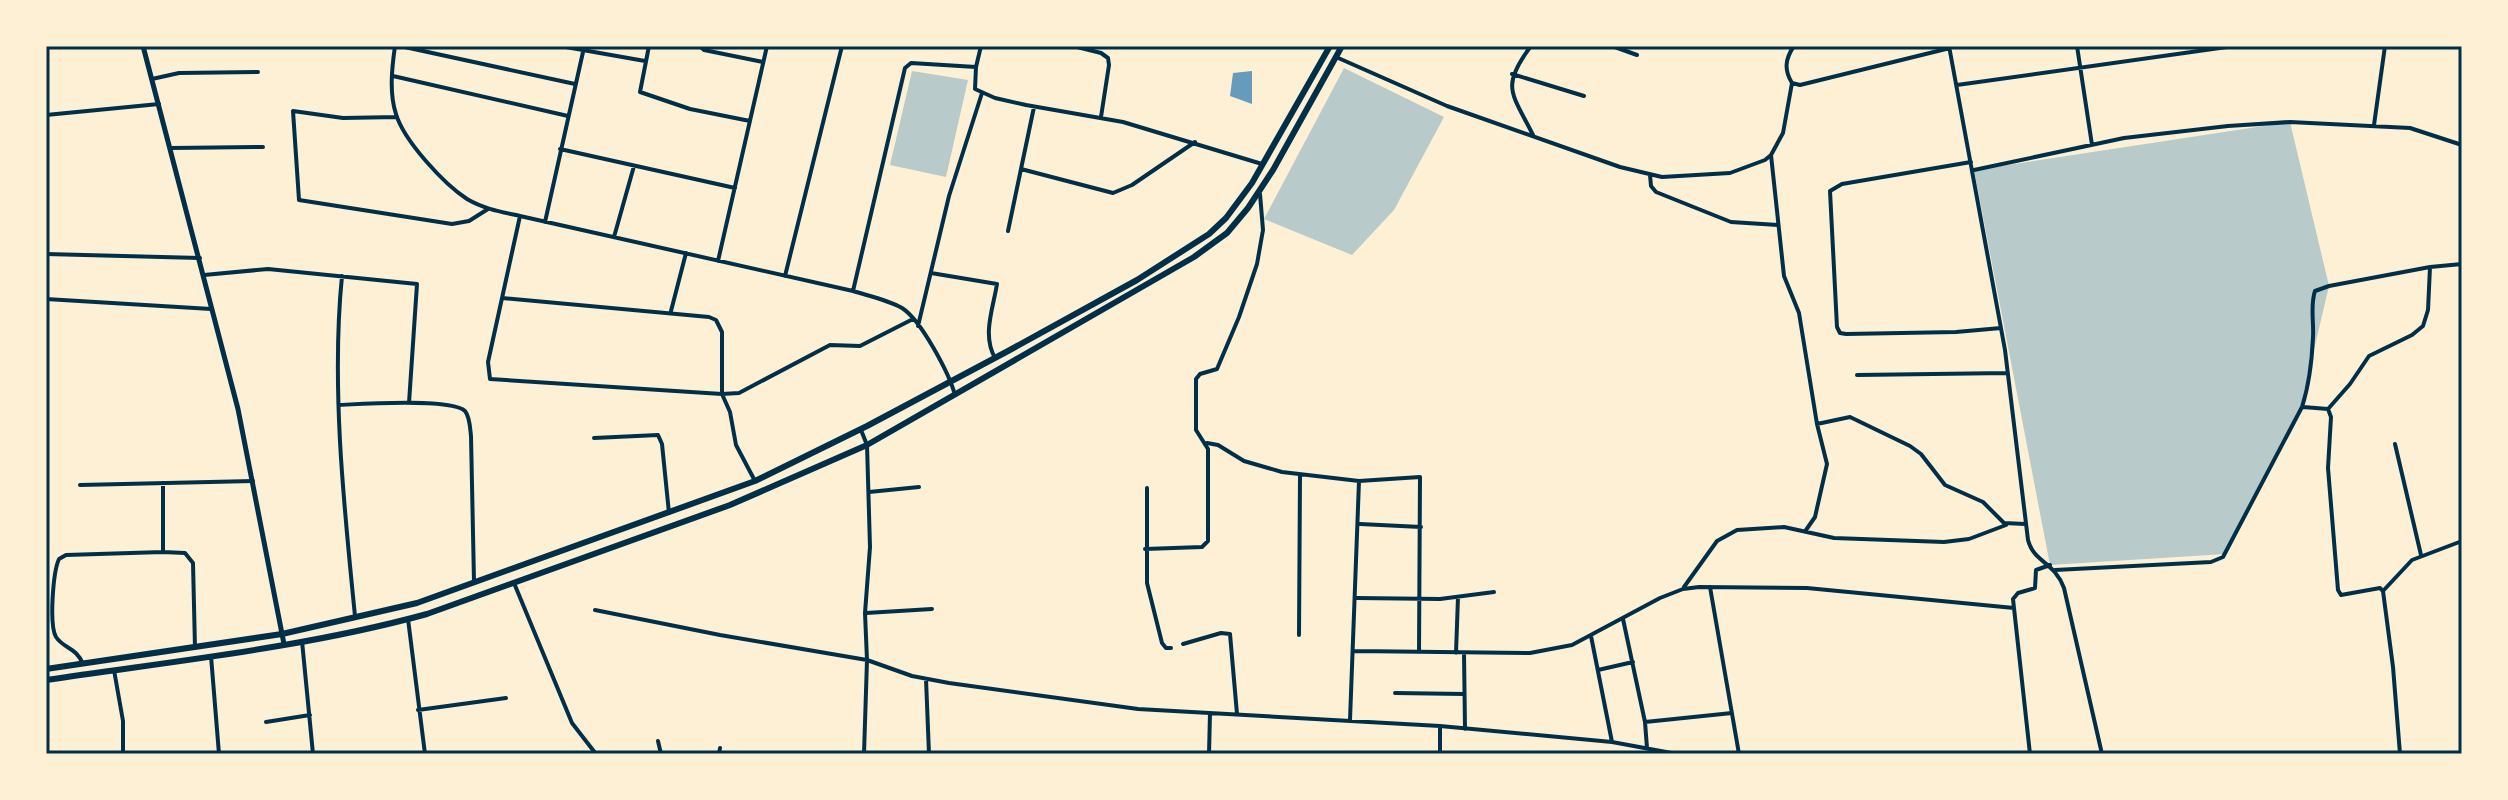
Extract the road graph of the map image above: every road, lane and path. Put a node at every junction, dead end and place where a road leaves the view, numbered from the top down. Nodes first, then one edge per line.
1 (143, 46) edge
2 (398, 46) edge
3 (560, 46) edge
4 (649, 46) edge
5 (700, 46) edge
6 (767, 46) edge
7 (842, 46) edge
8 (981, 46) edge
9 (1073, 46) edge
10 (1330, 46) edge
11 (1342, 46) edge
12 (1531, 46) edge
13 (1612, 46) edge
14 (1794, 46) edge
15 (2077, 46) edge
16 (2234, 46) edge
17 (2385, 46) edge
18 (1950, 47) edge
19 (583, 52) junction
20 (1637, 55) dead end
21 (1336, 57) junction
22 (645, 61) junction
23 (763, 62) junction
24 (976, 67) junction
25 (2080, 68) junction
26 (258, 72) dead end
27 (1512, 74) junction
28 (393, 76) junction
29 (152, 79) junction
30 (1792, 83) junction
31 (575, 84) junction
32 (1957, 85) junction
33 (982, 93) junction
34 (1584, 96) dead end
35 (159, 104) junction
36 (1034, 107) junction
37 (46, 115) edge
38 (568, 116) junction
39 (397, 117) junction
40 (1101, 117) junction
41 (750, 121) junction
42 (2374, 125) junction
43 (1535, 137) junction
44 (1195, 142) junction
45 (2092, 145) junction
46 (2462, 145) edge
47 (263, 147) dead end
48 (171, 148) junction
49 (560, 149) junction
50 (1771, 155) junction
51 (1972, 162) junction
52 (1263, 164) junction
53 (634, 166) junction
54 (1021, 169) junction
55 (1974, 170) junction
56 (1650, 175) junction
57 (735, 188) junction
58 (1260, 191) junction
59 (488, 209) junction
60 (520, 216) junction
61 (545, 222) junction
62 (1778, 225) junction
63 (1008, 231) dead end
64 (614, 237) junction
65 (686, 253) junction
66 (46, 254) edge
67 (200, 258) junction
68 (718, 261) junction
69 (2462, 264) edge
70 (2430, 267) junction
71 (931, 273) junction
72 (204, 275) junction
73 (342, 276) junction
74 (785, 276) junction
75 (853, 291) junction
76 (502, 298) junction
77 (46, 299) edge
78 (213, 309) junction
79 (671, 311) junction
80 (913, 319) junction
81 (918, 326) junction
82 (2001, 328) junction
83 (1008, 351) junction
84 (995, 358) junction
85 (1013, 363) junction
86 (2008, 373) junction
87 (1857, 375) dead end
88 (951, 381) junction
89 (722, 394) junction
90 (955, 395) junction
91 (409, 403) junction
92 (339, 405) junction
93 (2302, 407) junction
94 (2328, 409) junction
95 (1817, 424) junction
96 (861, 429) junction
97 (594, 438) dead end
98 (1207, 443) junction
99 (2395, 444) dead end
100 (867, 445) junction
101 (1300, 475) junction
102 (253, 481) junction
103 (755, 481) junction
104 (1359, 481) junction
105 (163, 483) junction
106 (80, 485) dead end
107 (919, 487) dead end
108 (1147, 488) dead end
109 (869, 492) junction
110 (669, 513) junction
111 (1359, 524) junction
112 (2025, 524) junction
113 (2006, 525) junction
114 (1421, 527) junction
115 (1806, 530) junction
116 (2462, 541) edge
117 (1145, 549) junction
118 (163, 552) junction
119 (2421, 555) junction
120 (2050, 565) junction
121 (2055, 570) junction
122 (475, 583) junction
123 (514, 583) junction
124 (1710, 586) junction
125 (1683, 589) junction
126 (2383, 591) junction
127 (1494, 592) dead end
128 (1458, 597) junction
129 (1357, 598) junction
130 (1419, 600) junction
131 (2014, 608) junction
132 (932, 609) dead end
133 (595, 610) dead end
134 (865, 613) junction
135 (356, 619) junction
136 (408, 619) junction
137 (1623, 619) junction
138 (282, 634) junction
139 (1299, 635) dead end
140 (1591, 636) junction
141 (302, 641) junction
142 (284, 644) junction
143 (1183, 644) dead end
144 (195, 648) junction
145 (1171, 648) dead end
146 (1354, 651) junction
147 (1419, 652) junction
148 (1456, 653) junction
149 (1464, 653) junction
150 (211, 656) junction
151 (867, 660) junction
152 (1633, 662) junction
153 (83, 664) junction
154 (46, 669) edge
155 (114, 670) junction
156 (1598, 670) junction
157 (926, 679) junction
158 (46, 680) edge
159 (1395, 693) dead end
160 (1464, 694) junction
161 (506, 698) dead end
162 (418, 710) junction
163 (1210, 713) junction
164 (1732, 713) junction
165 (1237, 714) junction
166 (310, 715) junction
167 (1350, 720) junction
168 (266, 722) dead end
169 (1645, 722) junction
170 (1440, 726) junction
171 (1465, 729) junction
172 (658, 741) dead end
173 (1612, 742) junction
174 (1647, 748) junction
175 (123, 754) edge
176 (219, 754) edge
177 (313, 754) edge
178 (425, 754) edge
179 (596, 754) edge
180 (661, 754) edge
181 (864, 754) edge
182 (929, 754) edge
183 (1209, 754) edge
184 (1440, 754) edge
185 (1677, 754) edge
186 (1739, 754) edge
187 (2030, 754) edge
188 (2102, 754) edge
189 (2393, 754) edge
190 (2400, 754) edge

1 - 29 street
2 - 28 street
2 - 31 street
3 - 19 street
4 - 22 street
5 - 23 street
6 - 23 street
7 - 74 street
8 - 24 street
9 - 40 street
10 - 52 main road
11 - 21 main road
12 - 27 street
13 - 20 street
14 - 30 street
15 - 25 street
16 - 25 street
17 - 42 street
18 - 30 street
18 - 32 street
19 - 22 street
19 - 31 street
21 - 43 street
21 - 58 main road
22 - 41 street
23 - 41 street
24 - 33 street
24 - 75 street
25 - 32 street
25 - 45 street
26 - 29 street
27 - 34 street
27 - 43 street
28 - 38 street
28 - 39 street
29 - 35 street
30 - 50 street
31 - 38 street
32 - 51 street
33 - 36 street
33 - 71 street
35 - 37 street
35 - 48 street
36 - 40 street
36 - 54 street
38 - 49 street
39 - 59 street
39 - 59 street
40 - 44 street
41 - 57 street
42 - 45 street
42 - 46 street
43 - 56 street
44 - 52 street
44 - 54 street
45 - 55 street
47 - 48 street
48 - 67 street
49 - 53 street
49 - 61 street
50 - 56 street
50 - 62 street
51 - 55 street
51 - 82 street
52 - 83 main road
53 - 57 street
53 - 64 street
54 - 63 street
55 - 82 street
56 - 62 street
57 - 68 street
58 - 85 main road
58 - 98 street
59 - 60 street
60 - 61 street
60 - 76 street
61 - 64 street
62 - 95 street
64 - 65 street
65 - 68 street
65 - 79 street
66 - 67 street
67 - 72 street
68 - 74 street
69 - 70 street
70 - 93 street
70 - 94 street
71 - 81 street
71 - 84 street
72 - 73 street
72 - 78 street
73 - 91 street
73 - 92 street
74 - 75 street
75 - 80 street
76 - 79 street
76 - 89 street
77 - 78 street
78 - 102 street
79 - 89 street
80 - 81 street
80 - 89 street
81 - 88 street
82 - 86 street
83 - 84 main road
83 - 85 street
84 - 88 main road
85 - 90 main road
86 - 87 street
86 - 112 street
88 - 90 street
88 - 96 main road
89 - 103 street
90 - 100 main road
91 - 92 street
91 - 122 street
92 - 135 street
93 - 94 street
93 - 121 street
94 - 126 street
95 - 113 street
95 - 115 street
96 - 100 street
96 - 103 main road
97 - 110 street
98 - 101 street
98 - 117 street
99 - 119 street
100 - 109 street
100 - 123 main road
101 - 104 street
101 - 139 street
102 - 105 street
102 - 138 street
103 - 110 main road
104 - 111 street
104 - 114 street
105 - 106 street
105 - 118 street
107 - 109 street
108 - 117 street
109 - 134 street
110 - 122 main road
111 - 114 street
111 - 129 street
112 - 113 street
112 - 120 street
113 - 115 street
114 - 130 street
115 - 125 street
116 - 119 street
117 - 145 street
118 - 144 street
118 - 153 street
119 - 126 street
120 - 121 street
120 - 131 street
121 - 188 street
122 - 135 main road
123 - 136 main road
123 - 179 street
124 - 125 street
124 - 131 street
124 - 164 street
125 - 137 street
126 - 190 street
127 - 128 street
128 - 130 street
128 - 148 street
129 - 130 street
129 - 146 street
130 - 147 street
131 - 187 street
132 - 134 street
133 - 151 street
134 - 151 street
135 - 138 main road
136 - 141 main road
136 - 162 street
137 - 140 street
137 - 152 street
138 - 142 street
138 - 144 main road
140 - 149 street
140 - 156 street
141 - 142 main road
141 - 166 street
142 - 150 main road
143 - 165 street
144 - 153 main road
146 - 147 street
146 - 167 street
147 - 148 street
148 - 149 street
149 - 160 street
150 - 155 main road
150 - 176 street
151 - 157 street
151 - 181 street
152 - 156 street
152 - 169 street
153 - 154 main road
155 - 158 main road
155 - 175 street
156 - 173 street
157 - 163 street
157 - 182 street
159 - 160 street
160 - 171 street
161 - 162 street
162 - 178 street
163 - 165 street
163 - 183 street
164 - 169 street
164 - 186 street
165 - 167 street
166 - 168 street
166 - 177 street
167 - 170 street
169 - 174 street
170 - 171 street
170 - 184 street
171 - 173 street
172 - 180 street
173 - 174 street
174 - 185 street
189 - 190 street

